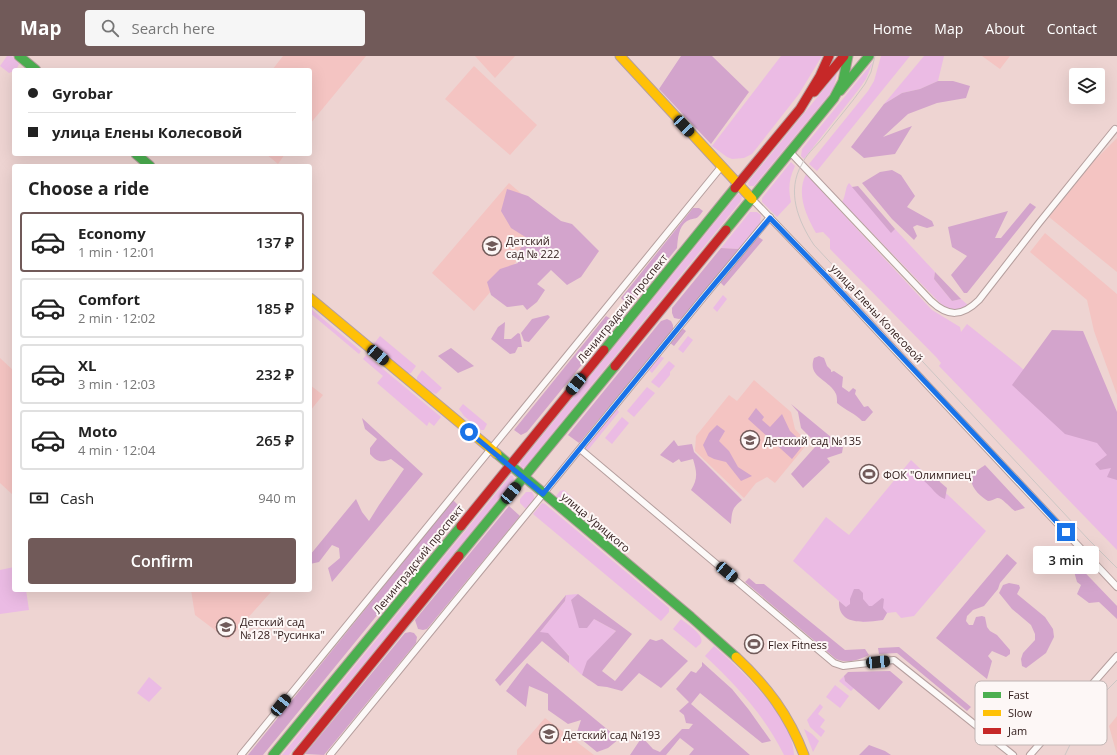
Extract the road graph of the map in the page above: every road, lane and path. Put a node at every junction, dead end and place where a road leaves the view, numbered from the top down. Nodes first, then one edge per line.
1 (19, 56) edge
2 (620, 56) edge
3 (829, 56) edge
4 (844, 56) edge
5 (848, 56) edge
6 (869, 56) edge
7 (34, 68) edge
8 (834, 98) junction
9 (800, 109) junction
10 (1116, 129) dead end
11 (790, 152) junction
12 (138, 156) edge
13 (148, 164) edge
14 (721, 167) junction
15 (738, 184) junction
16 (752, 199) junction
17 (770, 218) junction
18 (312, 300) edge
19 (580, 449) junction
20 (491, 450) junction
21 (510, 466) junction
22 (524, 478) junction
23 (543, 494) junction
24 (1117, 587) edge
25 (1117, 656) edge
26 (1095, 681) edge
27 (975, 725) edge
28 (1000, 745) edge
29 (1039, 745) edge
30 (1011, 754) edge
31 (241, 755) edge
32 (273, 755) edge
33 (296, 755) edge
34 (330, 755) edge
35 (804, 755) edge
36 (1030, 755) edge

1 - 7 main road
2 - 14 main road, улица Елены Колесовой
3 - 9 main road, Ленинградский проспект
4 - 9 main road
5 - 8 main road
6 - 8 main road
8 - 11 main road
9 - 15 main road, Ленинградский проспект
10 - 11 street
11 - 16 main road
12 - 13 main road
14 - 15 main road, улица Елены Колесовой
14 - 20 street
15 - 16 main road, улица Елены Колесовой
15 - 21 main road, Ленинградский проспект
16 - 17 street, улица Елены Колесовой
16 - 22 main road
17 - 19 street
17 - 24 street, улица Елены Колесовой
18 - 20 main road, улица Урицкого
19 - 23 street
19 - 27 street
20 - 21 main road, улица Урицкого
20 - 31 street
21 - 22 main road, улица Урицкого
21 - 32 main road, Ленинградский проспект
22 - 23 main road, улица Урицкого
22 - 33 main road
23 - 34 street
23 - 35 main road, улица Урицкого
25 - 26 street
28 - 30 street
29 - 36 street

